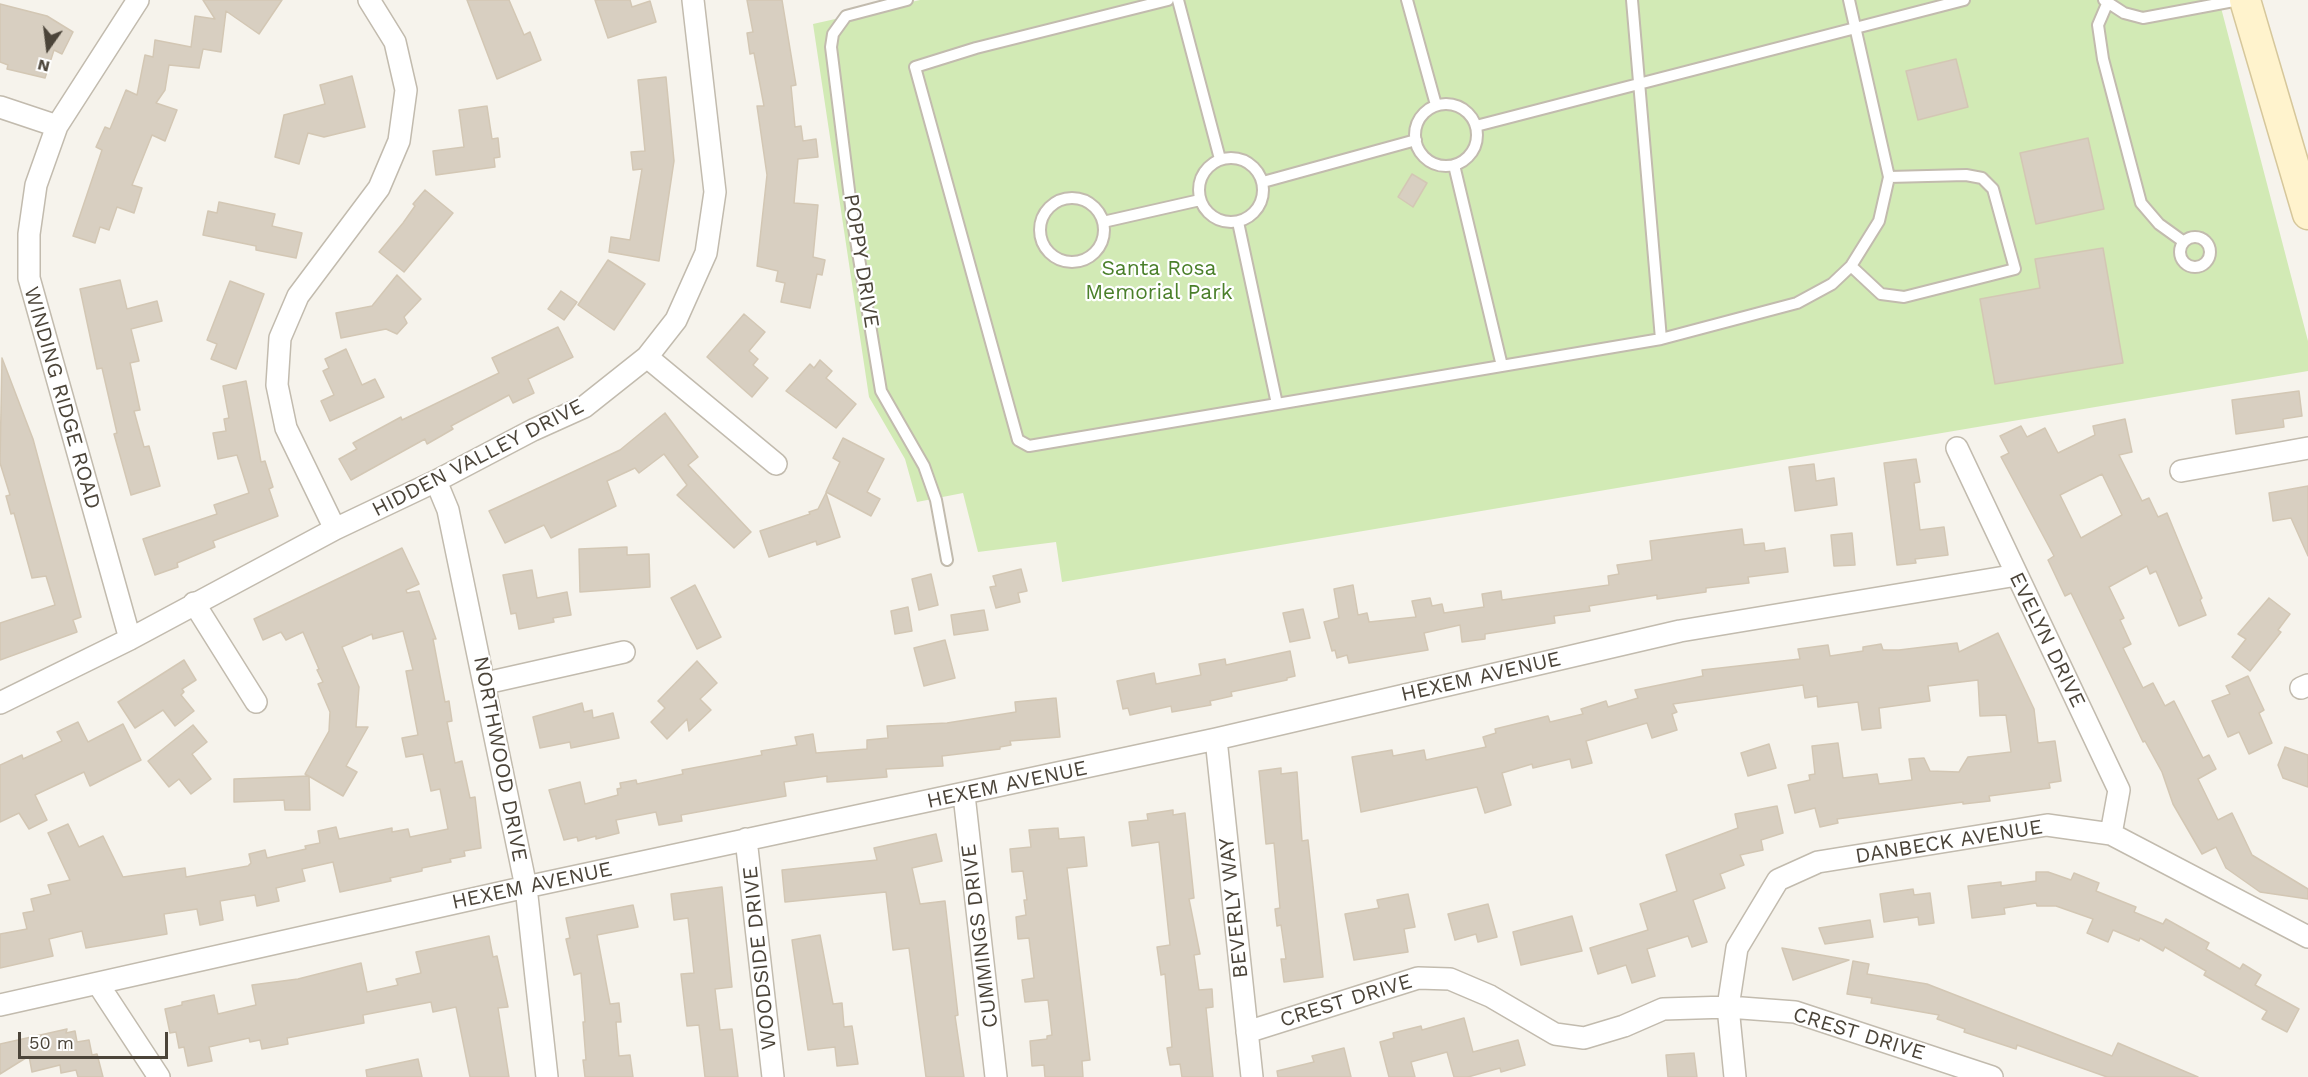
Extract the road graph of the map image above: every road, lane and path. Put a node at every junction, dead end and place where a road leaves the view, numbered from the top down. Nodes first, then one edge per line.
1 (138, 0) edge
2 (369, 0) edge
3 (693, 0) edge
4 (907, 0) edge
5 (1168, 0) edge
6 (1178, 0) edge
7 (1407, 0) edge
8 (1632, 0) edge
9 (1849, 0) edge
10 (1964, 0) edge
11 (2239, 0) edge
12 (2245, 0) edge
13 (2105, 2) edge
14 (1856, 28) junction
15 (1641, 83) junction
16 (1436, 105) junction
17 (0, 107) edge
18 (57, 126) junction
19 (1476, 126) junction
20 (1416, 140) junction
21 (1220, 159) junction
22 (1454, 165) junction
23 (1889, 177) junction
24 (1263, 182) junction
25 (1200, 200) junction
26 (2308, 214) edge
27 (1103, 222) junction
28 (1238, 222) junction
29 (2184, 242) dead end
30 (1851, 266) junction
31 (1662, 339) junction
32 (648, 357) junction
33 (1502, 366) junction
34 (1277, 404) junction
35 (1957, 448) dead end
36 (2308, 448) edge
37 (776, 464) dead end
38 (2181, 471) dead end
39 (436, 482) junction
40 (335, 529) junction
41 (947, 560) dead end
42 (2016, 575) junction
43 (194, 603) junction
44 (130, 639) junction
45 (624, 652) dead end
46 (486, 683) junction
47 (256, 702) dead end
48 (0, 703) edge
49 (1216, 739) junction
50 (964, 795) junction
51 (2110, 834) junction
52 (746, 839) junction
53 (526, 887) junction
54 (2308, 937) edge
55 (98, 984) junction
56 (0, 1005) edge
57 (1728, 1007) junction
58 (1247, 1032) junction
59 (159, 1077) edge
60 (547, 1077) edge
61 (773, 1077) edge
62 (996, 1077) edge
63 (1252, 1077) edge
64 (1735, 1077) edge
65 (1992, 1077) edge

1 - 18 street, WINDING RIDGE ROAD
2 - 40 street
3 - 32 street, HIDDEN VALLEY DRIVE
4 - 41 lane, POPPY DRIVE
5 - 34 lane
6 - 21 lane
7 - 16 lane
8 - 15 lane
9 - 14 lane
10 - 14 lane
11 - 13 lane
12 - 26 main road
13 - 29 lane
14 - 15 lane
14 - 23 lane
15 - 19 lane
15 - 31 lane
16 - 19 lane
16 - 20 lane
17 - 18 street
18 - 44 street, WINDING RIDGE ROAD
19 - 22 lane
20 - 22 lane
20 - 24 lane
21 - 24 lane
21 - 25 lane
22 - 33 lane
23 - 30 lane
23 - 30 lane
24 - 28 lane
25 - 27 lane
25 - 28 lane
27 - 27 lane
28 - 34 lane
30 - 31 lane
31 - 33 lane
32 - 37 street
32 - 39 street, HIDDEN VALLEY DRIVE
33 - 34 lane
35 - 42 street, EVELYN DRIVE
36 - 38 street
39 - 40 street, HIDDEN VALLEY DRIVE
39 - 46 street, NORTHWOOD DRIVE
40 - 43 street, HIDDEN VALLEY DRIVE
42 - 49 street, HEXEM AVENUE
42 - 51 street, EVELYN DRIVE
43 - 44 street, HIDDEN VALLEY DRIVE
43 - 47 street
44 - 48 street, HIDDEN VALLEY DRIVE
45 - 46 street
46 - 53 street, NORTHWOOD DRIVE
49 - 50 street, HEXEM AVENUE
49 - 58 street, BEVERLY WAY
50 - 52 street, HEXEM AVENUE
50 - 62 street, CUMMINGS DRIVE
51 - 54 street, DANBECK AVENUE
51 - 57 street, DANBECK AVENUE
52 - 53 street, HEXEM AVENUE
52 - 61 street, WOODSIDE DRIVE
53 - 55 street, HEXEM AVENUE
53 - 60 street, NORTHWOOD DRIVE
55 - 56 street, HEXEM AVENUE
55 - 59 street
57 - 58 street, CREST DRIVE
57 - 64 street, DANBECK AVENUE
57 - 65 street, CREST DRIVE
58 - 63 street, BEVERLY WAY

